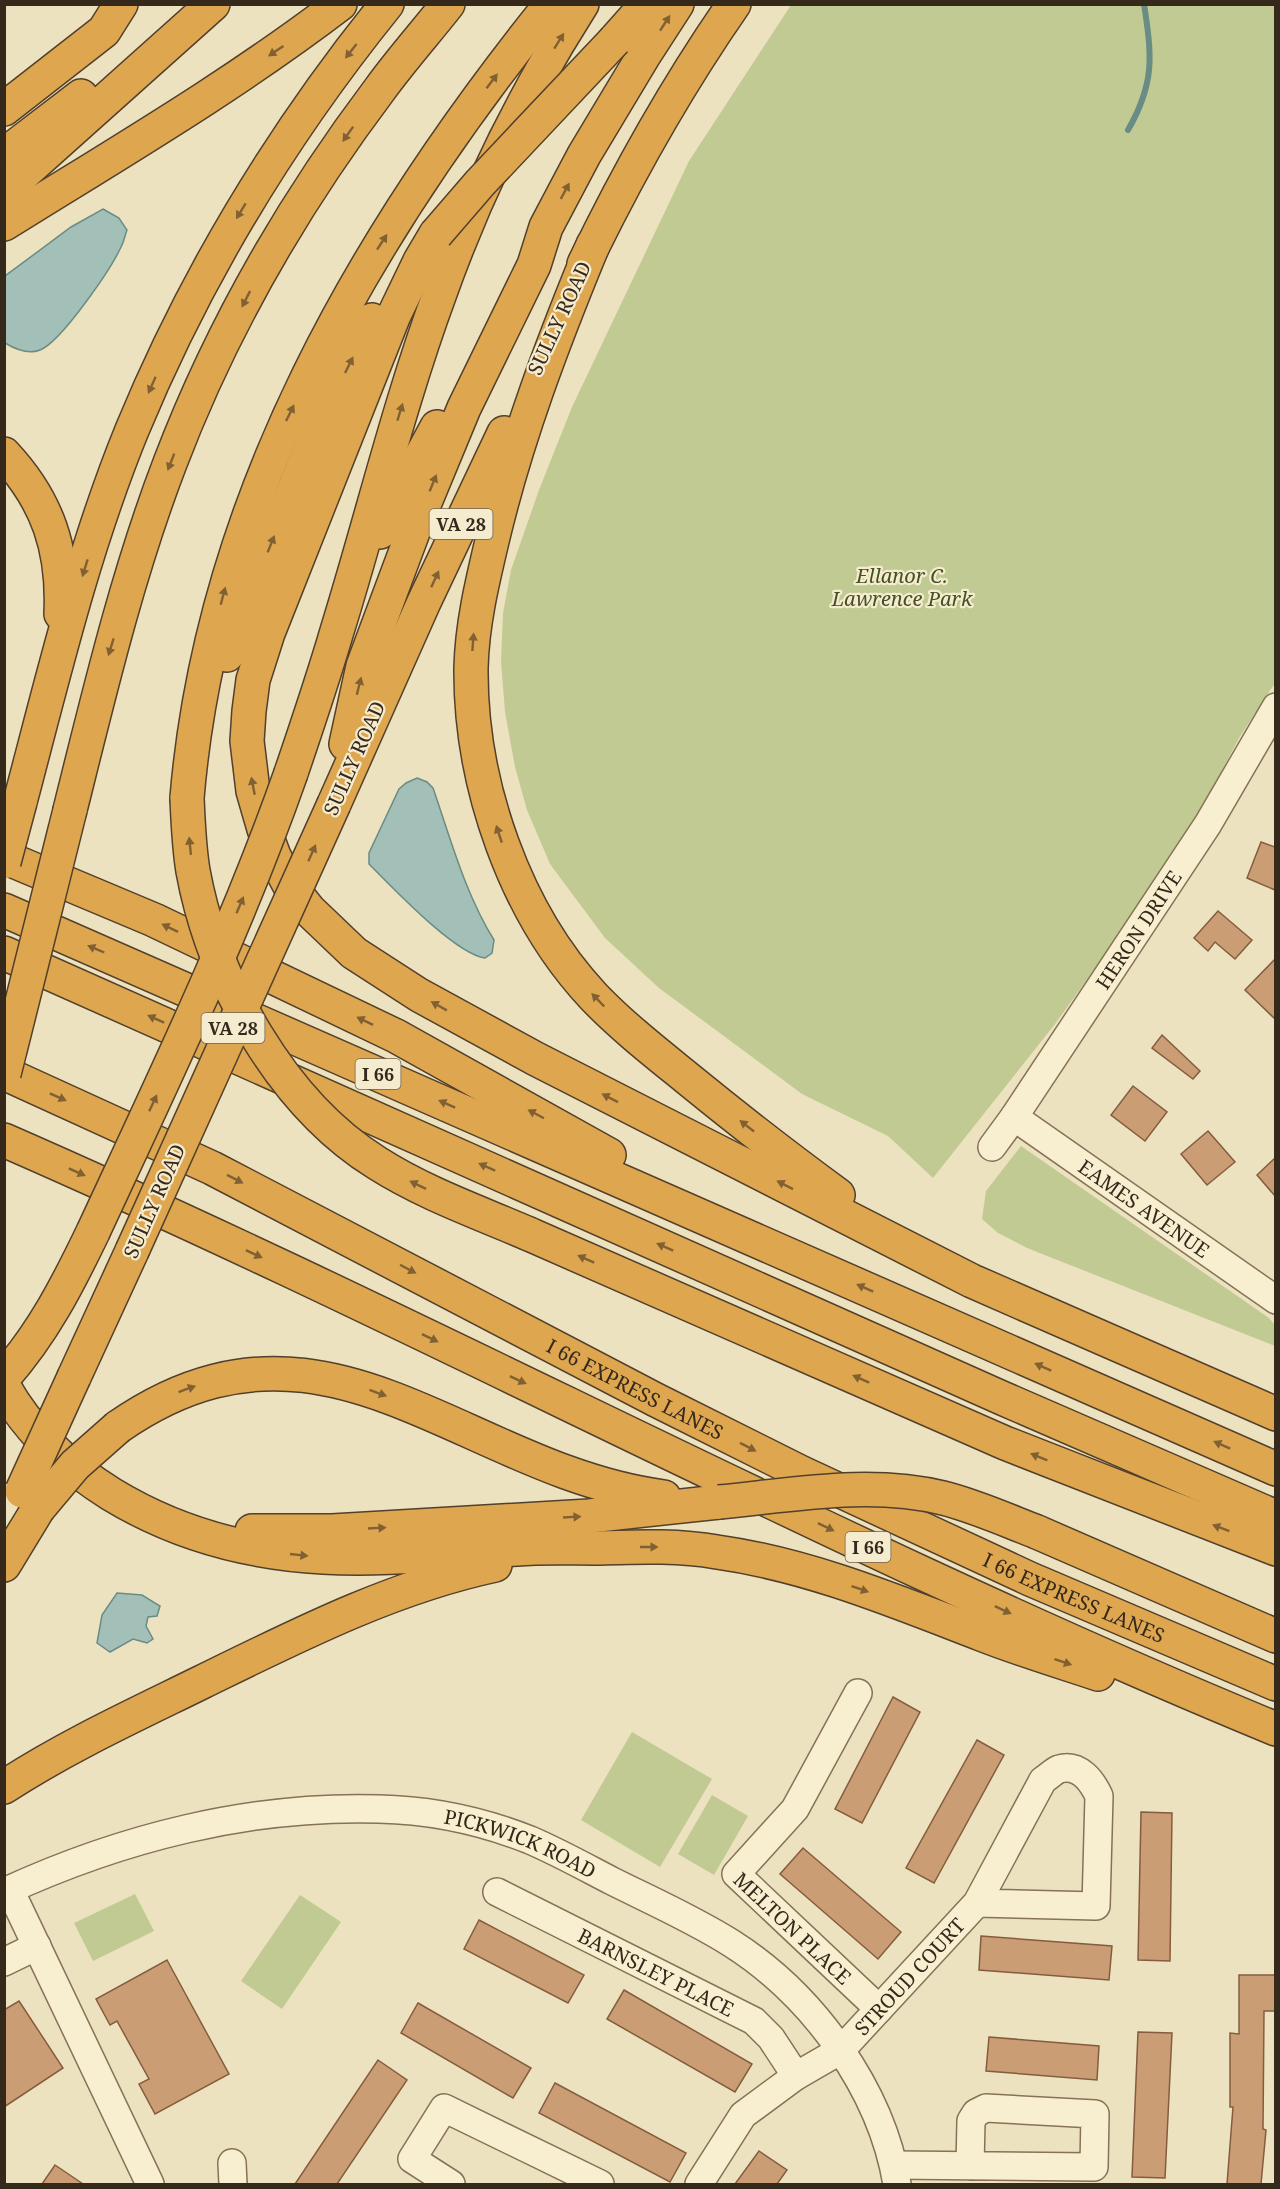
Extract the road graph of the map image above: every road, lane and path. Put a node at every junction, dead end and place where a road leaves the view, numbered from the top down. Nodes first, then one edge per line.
1 (121, 4) edge
2 (199, 4) edge
3 (213, 4) edge
4 (340, 4) edge
5 (387, 4) edge
6 (448, 4) edge
7 (551, 4) edge
8 (582, 4) edge
9 (647, 4) edge
10 (677, 4) edge
11 (734, 4) edge
12 (4, 109) edge
13 (4, 155) edge
14 (4, 191) edge
15 (4, 224) edge
16 (546, 227) junction
17 (593, 245) junction
18 (384, 317) junction
19 (4, 454) edge
20 (338, 630) junction
21 (55, 668) junction
22 (1275, 706) edge
23 (187, 798) junction
24 (334, 804) junction
25 (4, 857) edge
26 (4, 862) edge
27 (4, 910) edge
28 (4, 952) edge
29 (4, 1074) edge
30 (1014, 1117) junction
31 (4, 1140) edge
32 (992, 1148) dead end
33 (751, 1237) junction
34 (699, 1262) junction
35 (1006, 1296) junction
36 (1275, 1299) edge
37 (4, 1377) edge
38 (4, 1387) edge
39 (1275, 1414) edge
40 (1275, 1468) edge
41 (78, 1471) junction
42 (1275, 1496) edge
43 (30, 1500) junction
44 (633, 1502) junction
45 (1275, 1516) edge
46 (4, 1528) edge
47 (591, 1548) junction
48 (1275, 1549) edge
49 (4, 1565) edge
50 (1275, 1636) edge
51 (1275, 1684) edge
52 (858, 1694) dead end
53 (1275, 1731) edge
54 (4, 1786) edge
55 (7, 1891) edge
56 (497, 1892) dead end
57 (977, 1903) junction
58 (37, 1946) junction
59 (4, 1962) edge
60 (879, 2009) junction
61 (841, 2050) junction
62 (796, 2076) junction
63 (970, 2166) junction
64 (895, 2175) edge
65 (150, 2184) edge
66 (451, 2184) edge
67 (600, 2184) edge
68 (699, 2184) edge

1 - 12 highway
2 - 13 highway
3 - 14 highway
4 -> 15 highway
5 -> 21 highway
6 -> 29 highway, bridge
23 -> 7 highway
20 -> 8 highway
9 - 18 highway, bridge
16 -> 10 highway
11 - 17 highway, SULLY ROAD / VA 28
16 - 20 highway
24 -> 16 highway
24 -> 17 highway, SULLY ROAD / VA 28
35 -> 17 highway
23 -> 18 highway
35 -> 18 highway
19 - 21 highway
37 -> 20 highway, bridge
21 - 26 highway, bridge
22 - 30 street, HERON DRIVE
48 -> 23 highway, bridge
43 -> 24 highway, SULLY ROAD / VA 28, bridge
33 -> 25 highway
33 -> 27 highway, I 66
34 -> 28 highway
29 -> 51 highway, I 66 EXPRESS LANES
30 - 32 street, HERON DRIVE
30 - 36 street, EAMES AVENUE
31 -> 53 highway, I 66
40 -> 33 highway, I 66
34 - 42 highway
34 - 45 highway
35 - 39 highway
38 - 41 highway
41 -> 44 highway
41 -> 47 highway
43 -> 44 highway, bridge
43 - 46 highway, SULLY ROAD / VA 28
43 - 49 highway
44 - 50 highway, bridge
47 -> 53 highway
47 - 54 highway
52 - 60 street, MELTON PLACE
55 - 58 street
55 - 61 street, PICKWICK ROAD
56 - 62 street, BARNSLEY PLACE
57 - 57 street, STROUD COURT
57 - 60 street, STROUD COURT
58 - 59 street
58 - 65 street
60 - 61 street, STROUD COURT
61 - 62 street, STROUD COURT
61 - 64 street, PICKWICK ROAD
62 - 68 street, STROUD COURT
63 - 63 street
63 - 64 street
66 - 67 street

